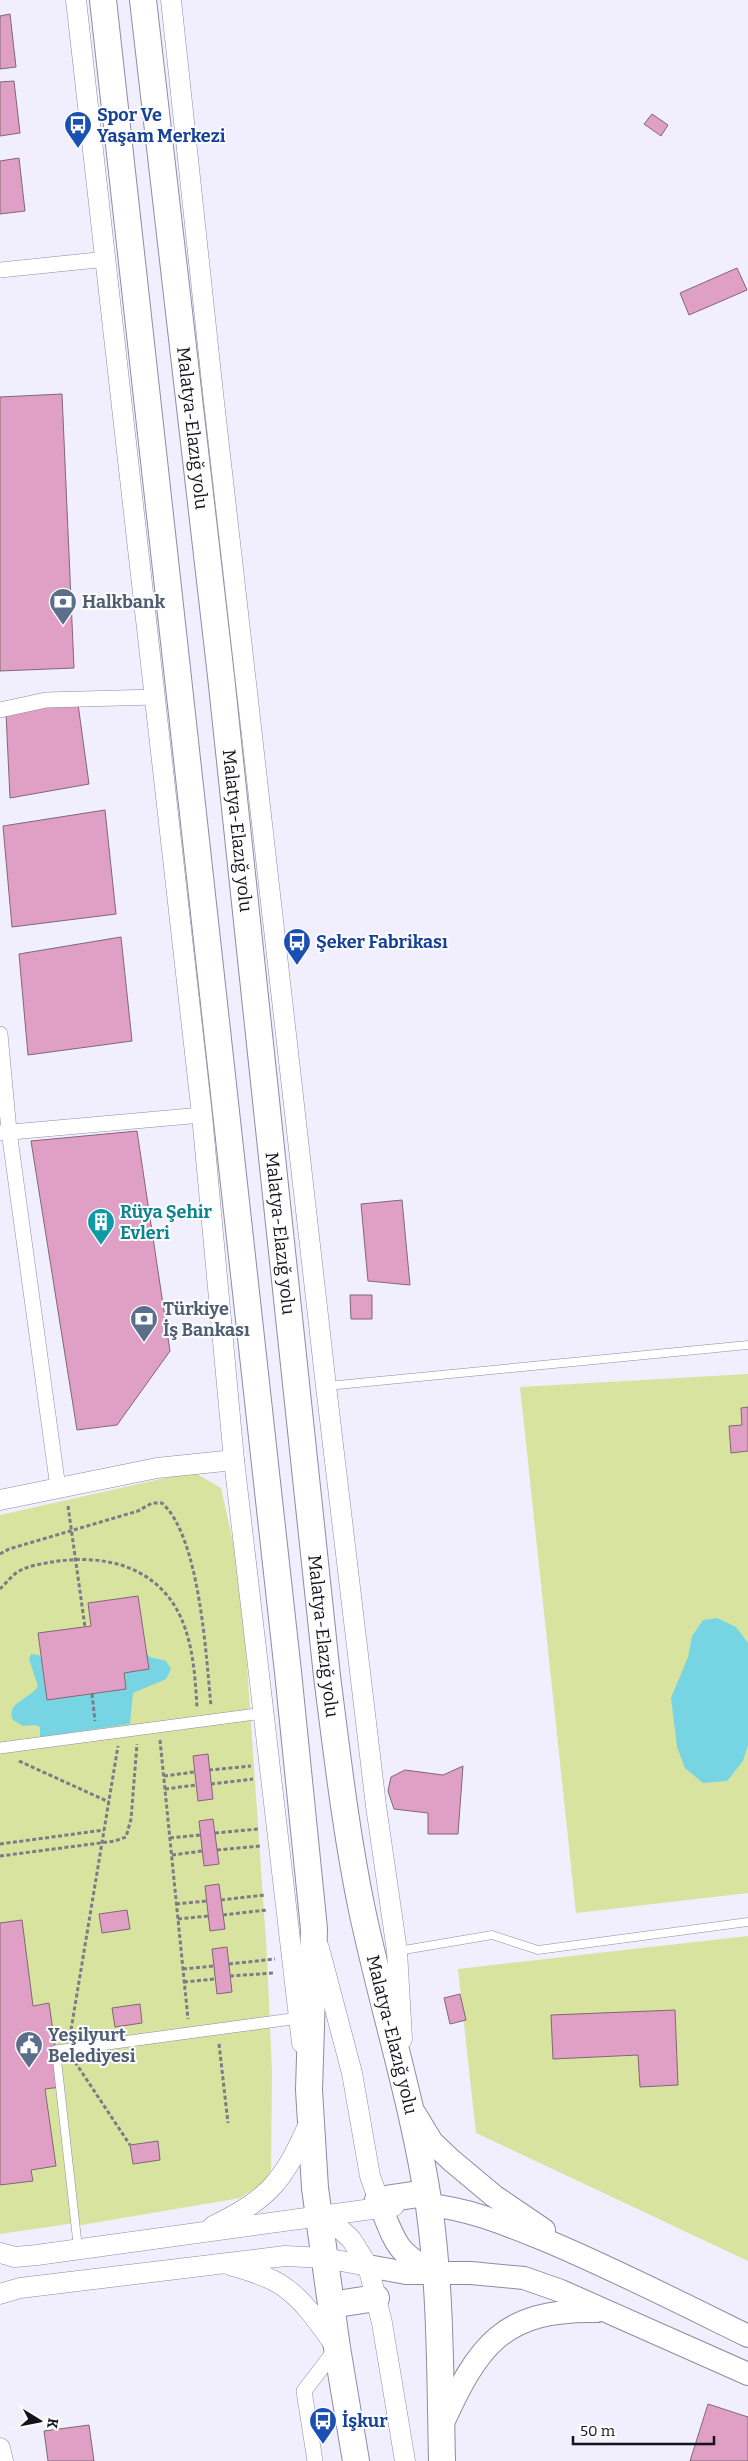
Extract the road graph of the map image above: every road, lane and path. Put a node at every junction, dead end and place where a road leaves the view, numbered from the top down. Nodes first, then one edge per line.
1 (76, 0) edge
2 (103, 0) edge
3 (143, 0) edge
4 (171, 0) edge
5 (107, 259) junction
6 (0, 270) edge
7 (155, 697) junction
8 (0, 710) edge
9 (0, 1034) edge
10 (202, 1115) junction
11 (5, 1132) edge
12 (748, 1345) edge
13 (326, 1386) junction
14 (234, 1460) junction
15 (62, 1487) junction
16 (0, 1500) edge
17 (72, 1531) junction
18 (0, 1554) edge
19 (75, 1559) junction
20 (0, 1589) edge
21 (85, 1627) dead end
22 (92, 1694) dead end
23 (263, 1713) junction
24 (213, 1720) junction
25 (198, 1721) junction
26 (159, 1726) junction
27 (138, 1729) junction
28 (121, 1732) junction
29 (96, 1735) junction
30 (0, 1748) edge
31 (18, 1760) dead end
32 (209, 1770) dead end
33 (270, 1770) junction
34 (194, 1772) dead end
35 (164, 1776) junction
36 (211, 1784) dead end
37 (196, 1785) dead end
38 (165, 1789) junction
39 (109, 1802) junction
40 (104, 1830) junction
41 (215, 1833) dead end
42 (200, 1835) dead end
43 (277, 1835) junction
44 (170, 1838) junction
45 (102, 1843) junction
46 (0, 1844) edge
47 (217, 1850) dead end
48 (202, 1851) dead end
49 (172, 1855) junction
50 (0, 1856) edge
51 (221, 1900) dead end
52 (206, 1901) dead end
53 (285, 1901) junction
54 (176, 1904) junction
55 (223, 1915) dead end
56 (208, 1916) dead end
57 (178, 1919) junction
58 (748, 1922) edge
59 (314, 1929) junction
60 (397, 1951) junction
61 (229, 1964) dead end
62 (292, 1964) junction
63 (214, 1966) dead end
64 (183, 1969) junction
65 (230, 1976) dead end
66 (215, 1979) dead end
67 (184, 1982) junction
68 (299, 2018) junction
69 (217, 2029) junction
70 (189, 2033) junction
71 (62, 2051) junction
72 (404, 2076) junction
73 (309, 2090) junction
74 (411, 2108) junction
75 (311, 2119) junction
76 (228, 2123) dead end
77 (130, 2145) dead end
78 (428, 2199) junction
79 (379, 2204) junction
80 (318, 2216) junction
81 (196, 2234) junction
82 (79, 2250) junction
83 (0, 2253) edge
84 (324, 2258) junction
85 (599, 2262) junction
86 (220, 2263) junction
87 (368, 2266) junction
88 (437, 2275) junction
89 (0, 2294) edge
90 (376, 2298) junction
91 (331, 2305) junction
92 (605, 2311) junction
93 (748, 2336) edge
94 (337, 2348) junction
95 (748, 2374) edge
96 (441, 2426) junction
97 (0, 2448) edge
98 (3, 2461) edge
99 (315, 2461) edge
100 (356, 2461) edge
101 (405, 2461) edge
102 (442, 2461) edge

1 - 5 street
2 - 59 highway
3 - 72 highway, Malatya-Elazığ yolu
4 - 13 street
5 - 6 street
5 - 7 street
7 - 8 street
7 - 10 street
9 - 11 street
10 - 11 street
10 - 14 street
11 - 15 street
12 - 13 lane
13 - 60 street
14 - 15 street
14 - 23 street
15 - 16 street
15 - 17 path
17 - 18 path
17 - 19 path
17 - 24 path
19 - 20 path
19 - 21 path
19 - 25 path
22 - 29 path
23 - 24 street
23 - 33 street
24 - 25 street
25 - 26 street
26 - 27 street
26 - 35 path
27 - 28 street
27 - 45 path
28 - 29 street
28 - 39 path
29 - 30 street
31 - 39 path
32 - 33 path
33 - 36 path
33 - 43 street
34 - 35 path
35 - 38 path
37 - 38 path
38 - 44 path
39 - 40 path
40 - 45 path
40 - 46 path
41 - 43 path
42 - 44 path
43 - 47 path
43 - 53 street
44 - 49 path
45 - 50 path
45 - 71 path
48 - 49 path
49 - 54 path
51 - 53 path
52 - 54 path
53 - 55 path
53 - 62 street
54 - 57 path
56 - 57 path
57 - 64 path
58 - 60 lane
59 - 73 highway
59 - 79 street
60 - 72 street
61 - 62 path
62 - 65 path
62 - 68 street
63 - 64 path
64 - 67 path
66 - 67 path
67 - 70 path
68 - 69 street
68 - 73 street
69 - 70 street
69 - 76 path
70 - 71 street
71 - 77 path
71 - 82 lane
72 - 74 highway, Malatya-Elazığ yolu
73 - 75 highway
74 - 78 highway, Malatya-Elazığ yolu
74 - 85 main road
75 - 80 highway
75 - 81 street
78 - 79 highway
78 - 85 main road
78 - 88 highway, Malatya-Elazığ yolu
79 - 80 street
79 - 88 main road
80 - 81 street
80 - 84 highway
80 - 87 street
81 - 82 street
82 - 83 street
84 - 86 street
84 - 87 street
84 - 91 highway
85 - 93 main road
86 - 89 street
86 - 94 street
87 - 88 main road
87 - 90 street
88 - 92 main road
88 - 96 highway, Malatya-Elazığ yolu
90 - 91 highway
90 - 101 street
91 - 94 highway
92 - 95 main road
92 - 96 main road
94 - 99 street
94 - 100 highway
96 - 102 highway, Malatya-Elazığ yolu
97 - 98 street

